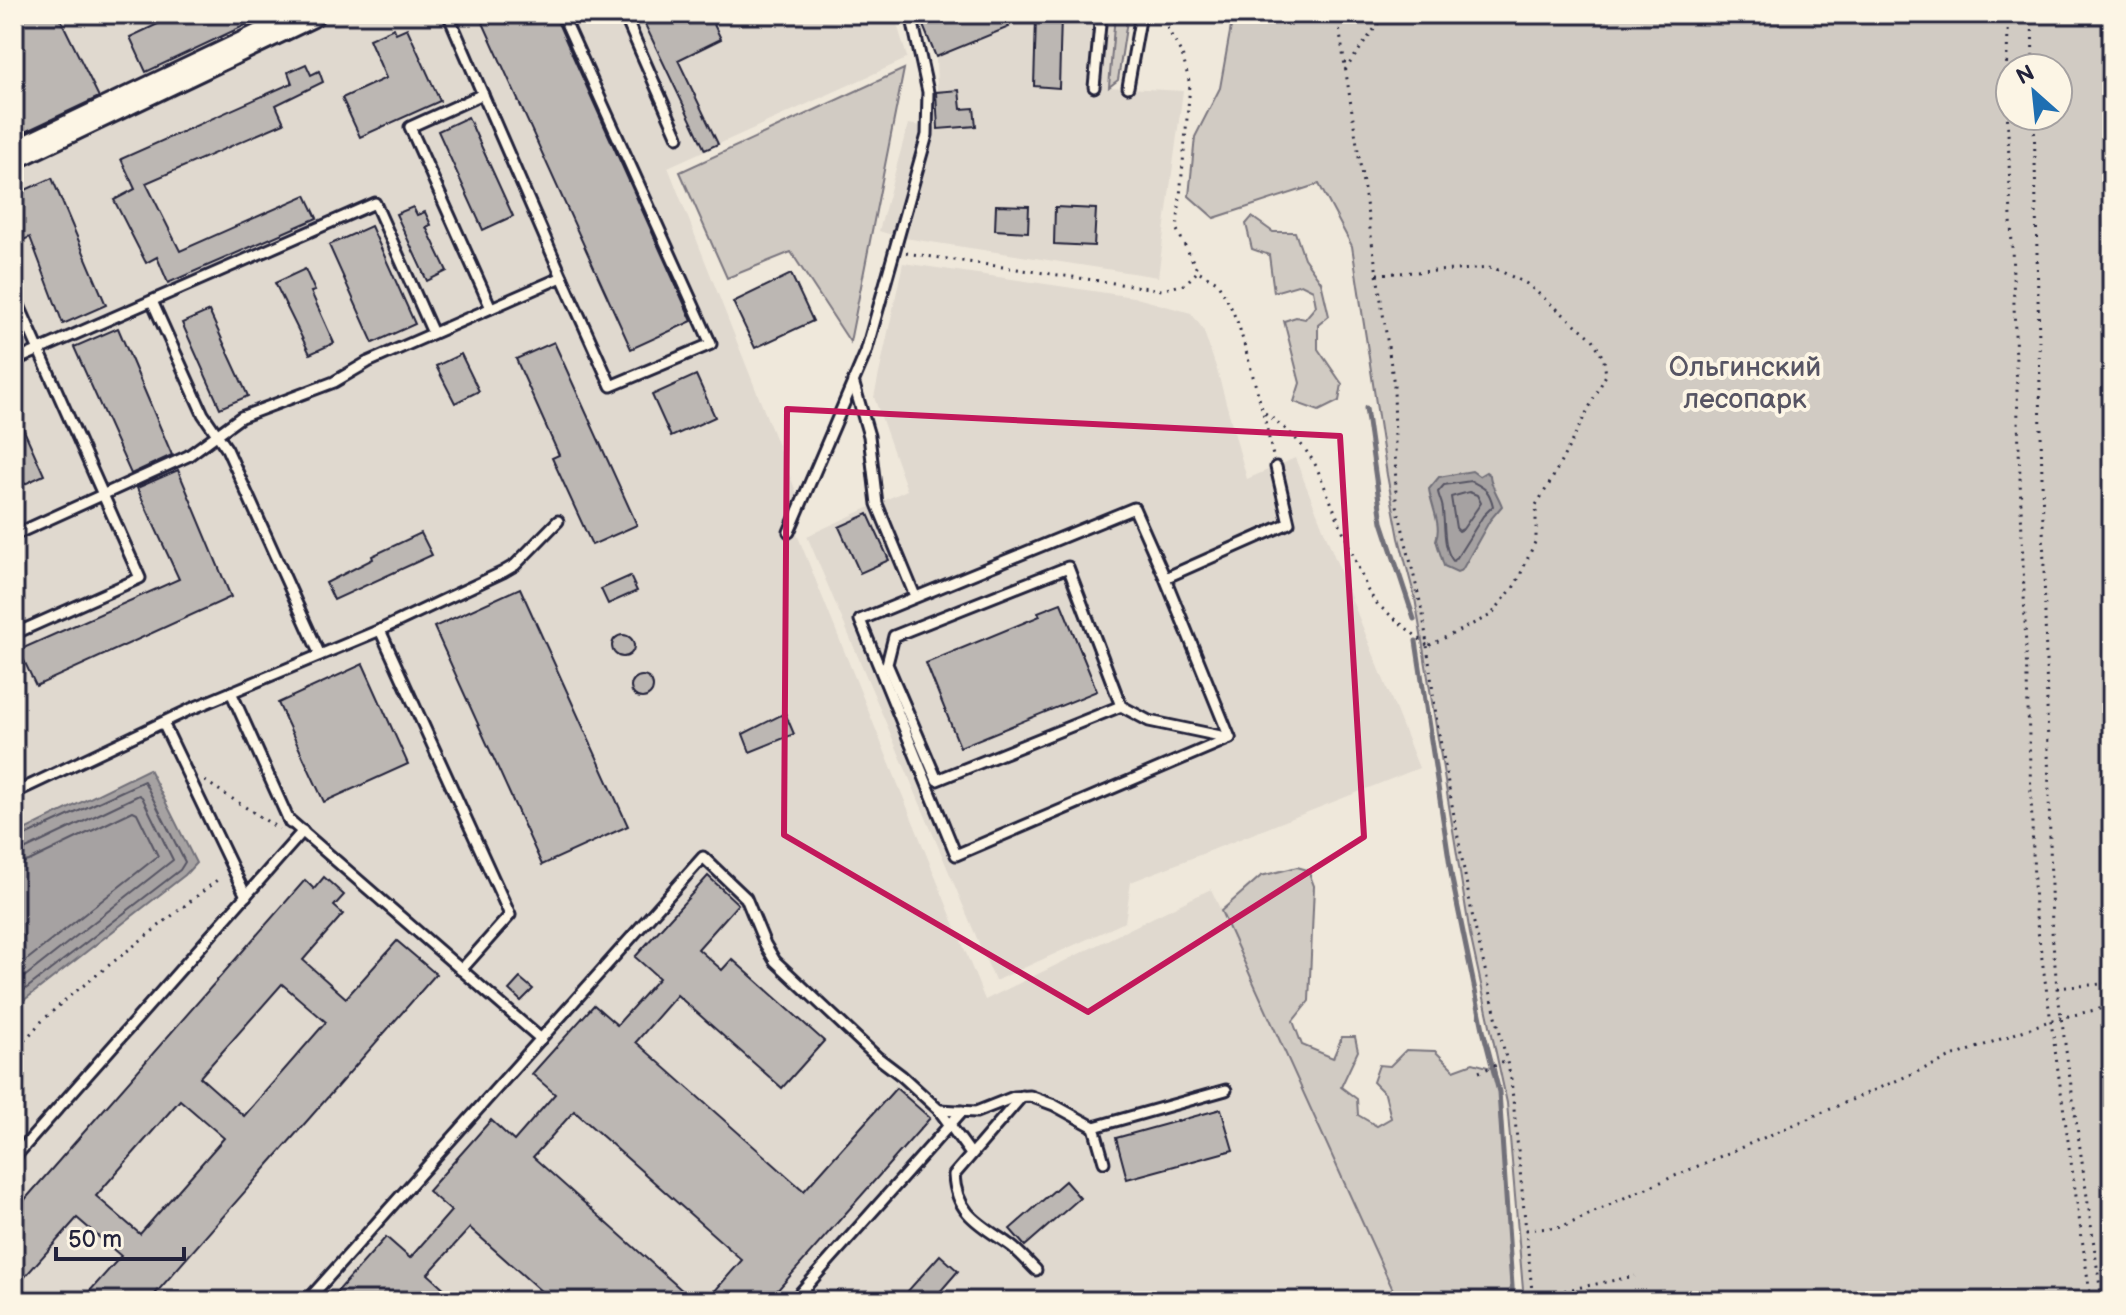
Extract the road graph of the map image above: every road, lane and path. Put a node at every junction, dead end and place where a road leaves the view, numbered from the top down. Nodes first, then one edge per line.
1 (310, 14) edge
2 (448, 14) edge
3 (562, 14) edge
4 (624, 14) edge
5 (911, 14) edge
6 (1101, 14) edge
7 (1141, 14) edge
8 (1159, 14) edge
9 (1337, 14) edge
10 (1385, 14) edge
11 (2009, 14) edge
12 (2032, 14) edge
13 (2033, 52) edge
14 (1345, 70) junction
15 (1094, 87) dead end
16 (1128, 87) dead end
17 (483, 94) junction
18 (2034, 132) edge
19 (678, 137) dead end
20 (14, 155) edge
21 (894, 252) junction
22 (1198, 271) junction
23 (1377, 274) junction
24 (562, 277) junction
25 (14, 294) edge
26 (152, 301) junction
27 (491, 308) junction
28 (433, 333) junction
29 (39, 350) junction
30 (14, 361) edge
31 (853, 381) junction
32 (1263, 412) junction
33 (217, 434) junction
34 (1275, 464) joint
35 (103, 495) junction
36 (558, 521) dead end
37 (789, 532) dead end
38 (14, 535) edge
39 (1165, 578) junction
40 (915, 596) junction
41 (380, 630) junction
42 (14, 634) edge
43 (1428, 646) junction
44 (320, 655) junction
45 (231, 692) junction
46 (1121, 706) junction
47 (163, 723) junction
48 (1230, 738) junction
49 (184, 767) junction
50 (14, 793) edge
51 (300, 834) junction
52 (232, 868) junction
53 (246, 896) junction
54 (461, 970) junction
55 (2112, 983) edge
56 (2057, 988) junction
57 (2112, 1006) edge
58 (2063, 1018) junction
59 (2052, 1020) junction
60 (541, 1039) junction
61 (14, 1052) edge
62 (1507, 1061) junction
63 (1479, 1072) dead end
64 (1226, 1090) dead end
65 (1022, 1096) junction
66 (939, 1110) junction
67 (962, 1111) junction
68 (950, 1125) junction
69 (1094, 1127) junction
70 (971, 1154) junction
71 (14, 1158) edge
72 (1104, 1162) dead end
73 (1526, 1230) junction
74 (1036, 1270) dead end
75 (1635, 1276) dead end
76 (1533, 1299) edge
77 (307, 1301) edge
78 (793, 1301) edge
79 (2091, 1301) edge
80 (2102, 1301) edge

1 - 20 street
2 - 17 lane
3 - 24 lane
4 - 19 lane
5 - 21 lane
6 - 15 lane
7 - 16 lane
8 - 22 path
9 - 14 path
10 - 14 path
11 - 59 path
12 - 13 path
14 - 23 path
17 - 24 lane
17 - 27 lane
18 - 56 path
21 - 22 path
21 - 31 lane
22 - 32 path
23 - 43 path
23 - 43 path
24 - 27 lane
25 - 29 lane
26 - 28 lane
26 - 29 lane
26 - 33 lane
27 - 28 lane
28 - 33 lane
29 - 30 lane
29 - 35 lane
31 - 37 lane
31 - 40 lane
32 - 34 path
32 - 43 path
33 - 35 lane
33 - 44 lane
34 - 39 lane
35 - 38 lane
35 - 42 lane
36 - 41 lane
39 - 40 lane
39 - 48 lane
40 - 48 lane
41 - 44 lane
41 - 54 lane
43 - 62 path
44 - 45 lane
45 - 47 lane
45 - 51 lane
46 - 46 lane
46 - 48 lane
47 - 49 lane
47 - 50 lane
49 - 51 path
49 - 52 lane
51 - 53 lane
51 - 54 lane
52 - 53 lane
52 - 61 path
53 - 71 lane
54 - 60 lane
55 - 56 path
56 - 58 path
57 - 58 path
58 - 59 path
58 - 80 path
59 - 73 path
59 - 79 path
60 - 66 lane
60 - 77 lane
62 - 63 path
62 - 73 path
64 - 69 lane
65 - 67 lane
65 - 69 lane
65 - 70 lane
66 - 67 lane
66 - 68 lane
67 - 68 lane
68 - 70 lane
68 - 78 lane
69 - 72 lane
70 - 74 lane
73 - 76 path
75 - 76 path

